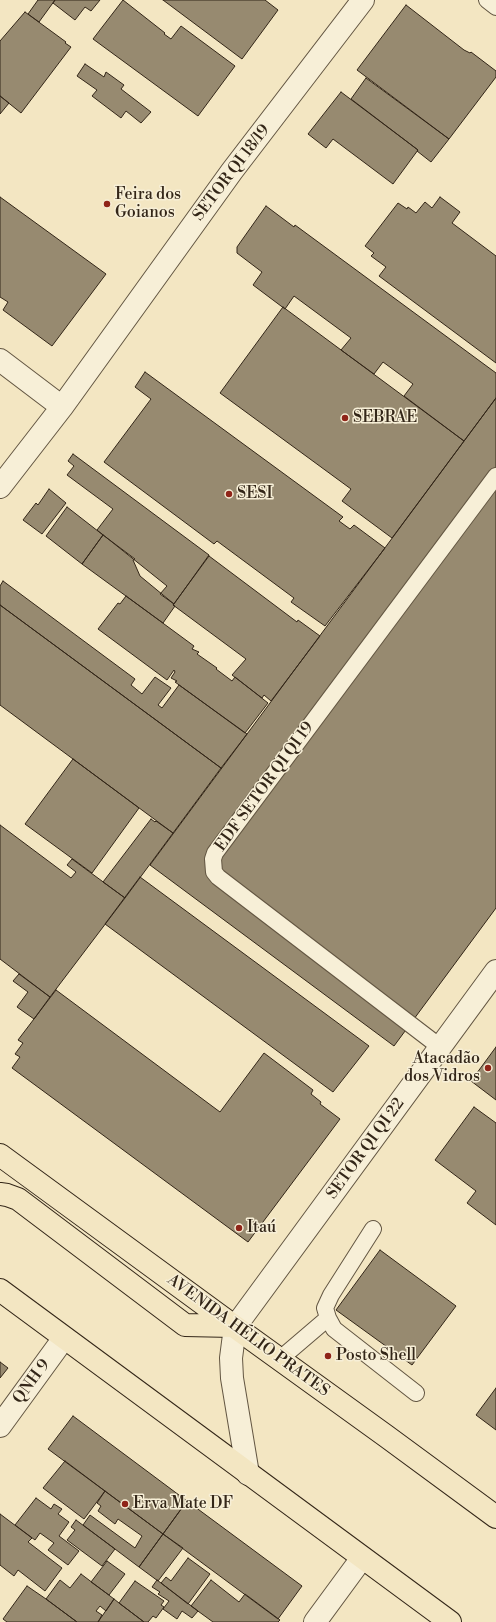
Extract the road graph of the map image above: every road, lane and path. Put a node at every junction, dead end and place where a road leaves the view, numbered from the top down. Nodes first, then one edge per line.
1 (363, 0) edge
2 (487, 0) edge
3 (496, 7) edge
4 (0, 360) edge
5 (62, 408) junction
6 (496, 476) edge
7 (0, 487) edge
8 (496, 971) edge
9 (440, 1047) junction
10 (0, 1155) edge
11 (0, 1194) edge
12 (373, 1229) dead end
13 (0, 1290) edge
14 (328, 1318) junction
15 (234, 1326) junction
16 (64, 1338) junction
17 (280, 1359) junction
18 (416, 1393) dead end
19 (0, 1426) edge
20 (248, 1474) junction
21 (496, 1517) edge
22 (362, 1558) junction
23 (315, 1622) edge
24 (450, 1622) edge

1 - 5 street, SETOR QI 18/19
2 - 3 lane
4 - 5 street
5 - 7 street, SETOR QI 18/19
6 - 9 lane, EDF SETOR QI QI 19
8 - 9 street, SETOR QI QI 22
9 - 15 street, SETOR QI QI 22
10 - 15 main road, AVENIDA HÉLIO PRATES
11 - 15 main road
12 - 14 lane
13 - 16 main road
14 - 17 lane
14 - 18 lane
15 - 17 main road, AVENIDA HÉLIO PRATES
15 - 20 street
16 - 19 street, QNH 9
16 - 20 main road
17 - 21 main road, AVENIDA HÉLIO PRATES
20 - 22 main road
22 - 23 street
22 - 24 main road

